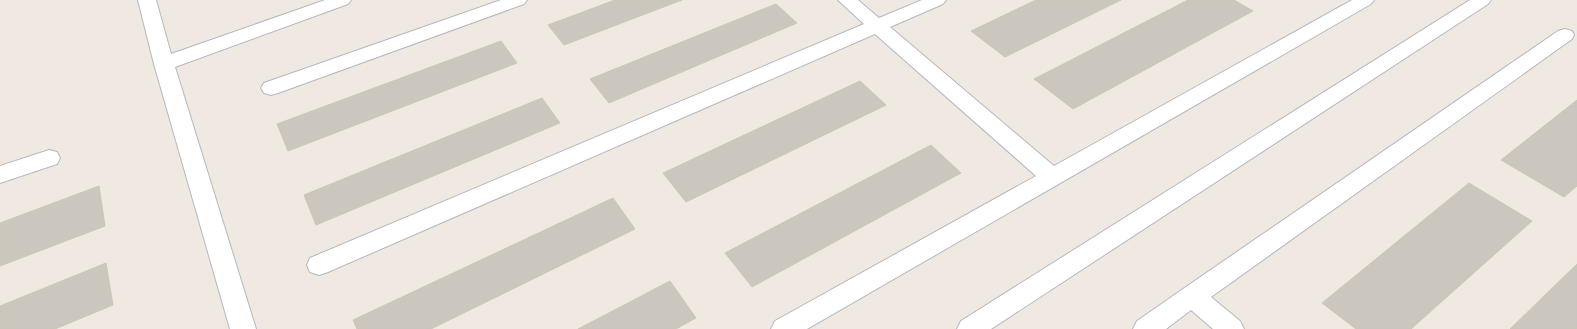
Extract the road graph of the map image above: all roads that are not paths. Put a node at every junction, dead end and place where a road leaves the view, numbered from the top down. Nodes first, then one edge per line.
1 (147, 0) edge
2 (342, 0) edge
3 (518, 0) edge
4 (847, 0) edge
5 (937, 0) edge
6 (1364, 0) edge
7 (1482, 0) edge
8 (878, 25) junction
9 (1565, 35) dead end
10 (164, 64) junction
11 (271, 88) dead end
12 (49, 158) dead end
13 (0, 175) edge
14 (1052, 178) junction
15 (319, 265) dead end
16 (1192, 296) junction
17 (243, 329) edge
18 (784, 329) edge
19 (970, 329) edge
20 (1146, 329) edge
21 (1231, 329) edge

1 - 10 street
2 - 10 street
3 - 11 street
4 - 8 street
5 - 8 street
6 - 14 street
7 - 19 street
8 - 14 street
8 - 15 street
9 - 16 street
10 - 17 street
12 - 13 street
14 - 18 street
16 - 20 street
16 - 21 street

